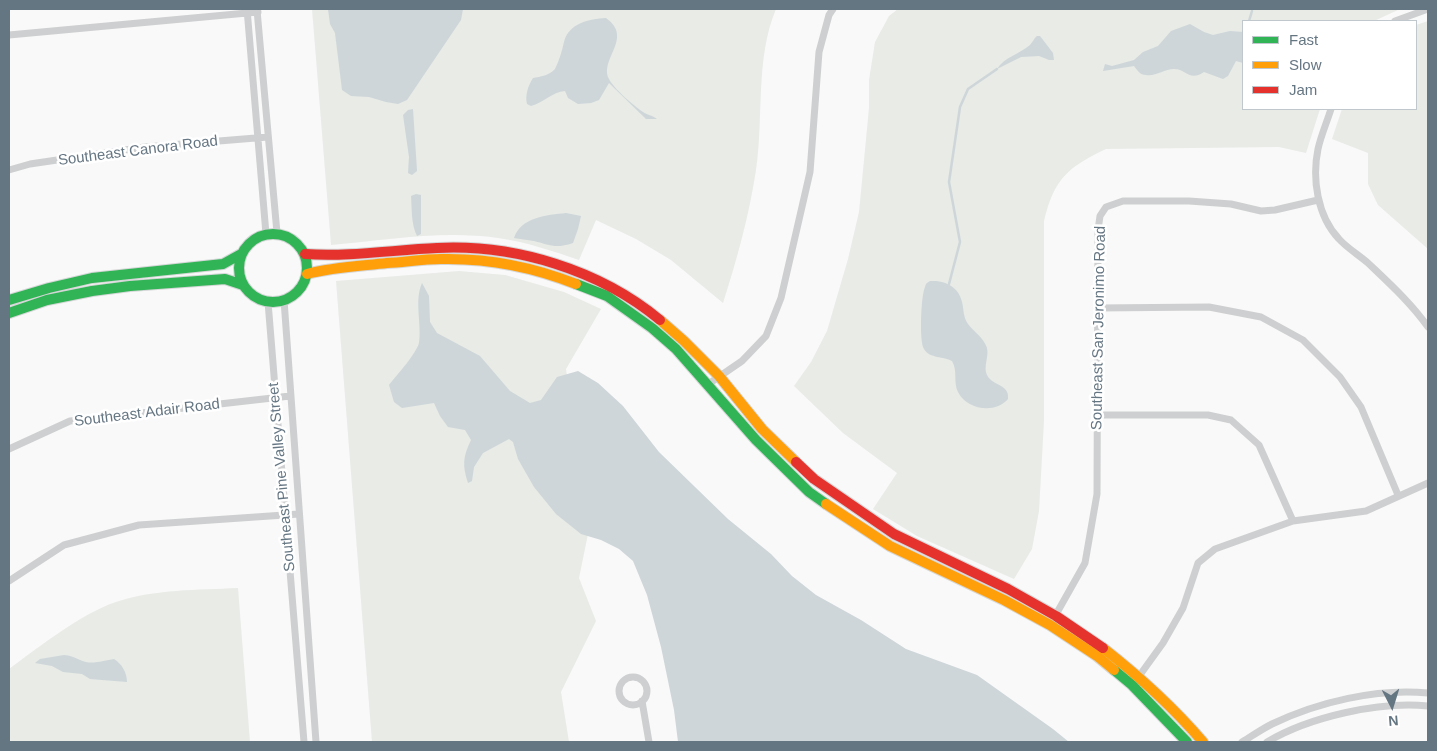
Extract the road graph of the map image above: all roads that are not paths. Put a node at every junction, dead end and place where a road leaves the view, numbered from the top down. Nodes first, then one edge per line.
1 (833, 9) edge
2 (1428, 9) edge
3 (258, 10) edge
4 (247, 11) edge
5 (1399, 20) edge
6 (9, 35) edge
7 (1331, 110) edge
8 (268, 137) junction
9 (257, 138) junction
10 (9, 170) edge
11 (1318, 200) junction
12 (278, 233) junction
13 (266, 234) junction
14 (241, 254) junction
15 (305, 254) junction
16 (140, 272) junction
17 (307, 274) junction
18 (141, 285) junction
19 (243, 285) junction
20 (9, 300) edge
21 (284, 300) junction
22 (268, 302) junction
23 (1097, 308) junction
24 (9, 313) edge
25 (1428, 327) edge
26 (719, 376) junction
27 (707, 385) junction
28 (290, 396) junction
29 (276, 398) junction
30 (1098, 415) junction
31 (9, 449) edge
32 (1428, 482) edge
33 (1398, 495) junction
34 (299, 514) junction
35 (286, 515) junction
36 (1293, 521) junction
37 (9, 581) edge
38 (1053, 620) junction
39 (309, 652) junction
40 (297, 653) junction
41 (1139, 676) junction
42 (1132, 685) junction
43 (1414, 692) junction
44 (1428, 693) edge
45 (1347, 699) junction
46 (642, 701) dead end
47 (1413, 705) junction
48 (1428, 706) edge
49 (1345, 713) junction
50 (1274, 723) junction
51 (1280, 735) junction
52 (304, 742) edge
53 (316, 742) edge
54 (648, 742) edge
55 (1187, 742) edge
56 (1203, 742) edge
57 (1242, 742) edge
58 (1267, 742) edge

1 - 26 street
2 - 5 street
3 - 4 street
3 - 8 street
4 - 6 street
4 - 9 street
7 - 11 street
8 - 9 street, Southeast Canora Road
8 - 12 street
9 - 10 street, Southeast Canora Road
9 - 13 street
11 - 23 street, Southeast San Jeronimo Road
11 - 25 street
12 - 13 street
12 - 15 street
13 - 14 street
14 - 16 street
14 - 19 street
15 - 17 street
15 - 26 street
16 - 18 street
16 - 20 street
17 - 21 street
17 - 27 street
18 - 19 street
18 - 24 street
19 - 22 street
21 - 22 street
21 - 28 street, Southeast Pine Valley Street
22 - 29 street, Southeast Pine Valley Street
23 - 30 street, Southeast San Jeronimo Road
23 - 33 street
26 - 27 street
26 - 38 street
27 - 38 street
28 - 29 street, Southeast Adair Road
28 - 34 street, Southeast Pine Valley Street
29 - 31 street, Southeast Adair Road
29 - 35 street, Southeast Pine Valley Street
30 - 36 street
30 - 38 street, Southeast San Jeronimo Road
32 - 33 street
33 - 36 street
34 - 35 street
34 - 39 street, Southeast Pine Valley Street
35 - 37 street
35 - 40 street, Southeast Pine Valley Street
36 - 41 street
38 - 41 street
38 - 42 street
39 - 40 street
39 - 53 street, Southeast Pine Valley Street
40 - 52 street, Southeast Pine Valley Street
41 - 42 street
41 - 56 street
42 - 55 street
43 - 44 street
43 - 45 street
43 - 47 street
45 - 49 street
45 - 50 street
46 - 54 street
47 - 48 street
47 - 49 street
49 - 51 street
50 - 51 street
50 - 57 street
51 - 58 street

